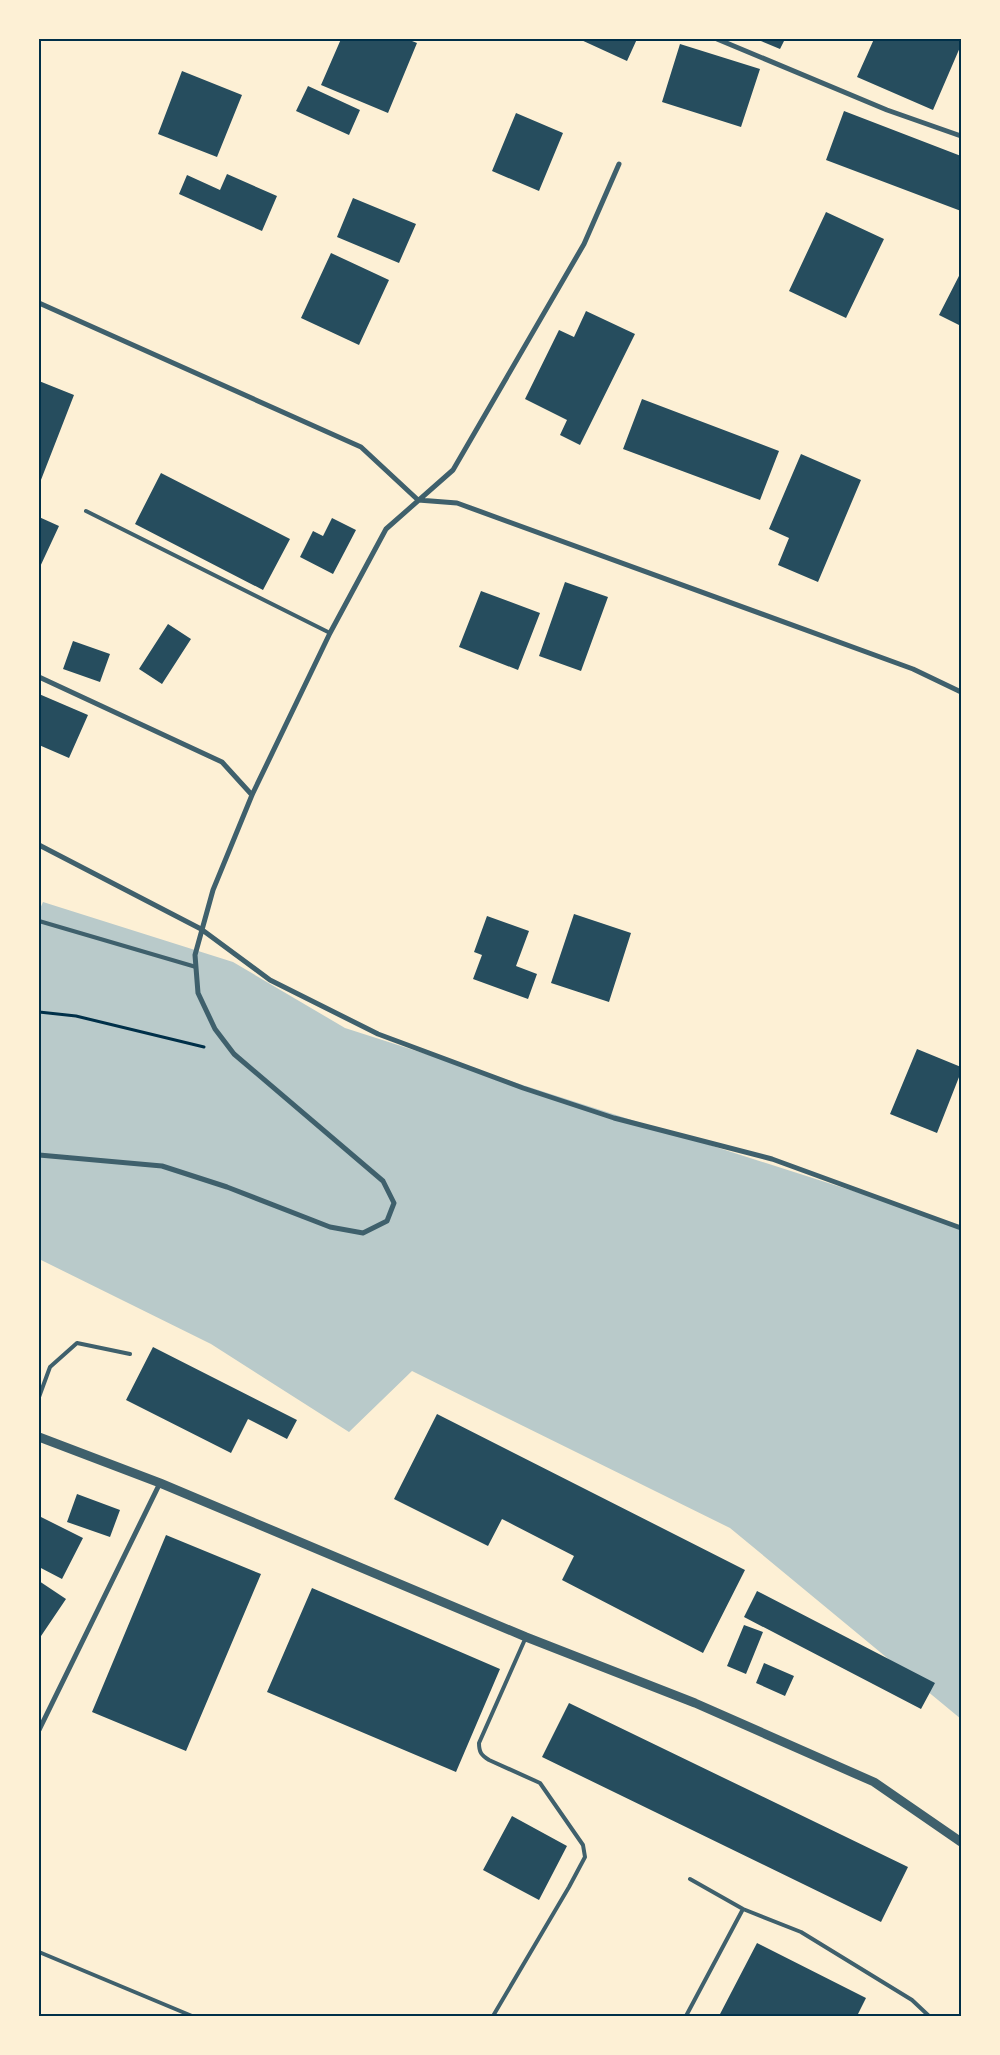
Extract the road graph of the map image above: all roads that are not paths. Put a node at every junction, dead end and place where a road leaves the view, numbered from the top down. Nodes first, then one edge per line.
1 (717, 39) edge
2 (961, 136) edge
3 (619, 164) dead end
4 (39, 303) edge
5 (418, 500) junction
6 (86, 511) dead end
7 (330, 633) junction
8 (39, 677) edge
9 (961, 692) edge
10 (252, 795) junction
11 (39, 845) edge
12 (39, 921) edge
13 (201, 929) junction
14 (196, 967) junction
15 (39, 1156) edge
16 (961, 1228) edge
17 (130, 1354) dead end
18 (39, 1398) edge
19 (39, 1437) edge
20 (160, 1483) junction
21 (526, 1637) junction
22 (39, 1730) edge
23 (961, 1842) edge
24 (690, 1879) dead end
25 (743, 1909) junction
26 (39, 1952) edge
27 (192, 2016) edge
28 (492, 2016) edge
29 (686, 2016) edge
30 (929, 2016) edge

1 - 2 street
3 - 5 street
4 - 5 street
5 - 7 street
5 - 9 street
6 - 7 lane
7 - 10 street
8 - 10 street
10 - 13 street
11 - 13 street
12 - 14 lane
13 - 14 street
13 - 16 street
14 - 15 street
17 - 18 lane
19 - 20 street
20 - 21 street
20 - 22 street
21 - 23 street
21 - 28 lane
24 - 25 lane
25 - 29 lane
25 - 30 lane
26 - 27 lane

